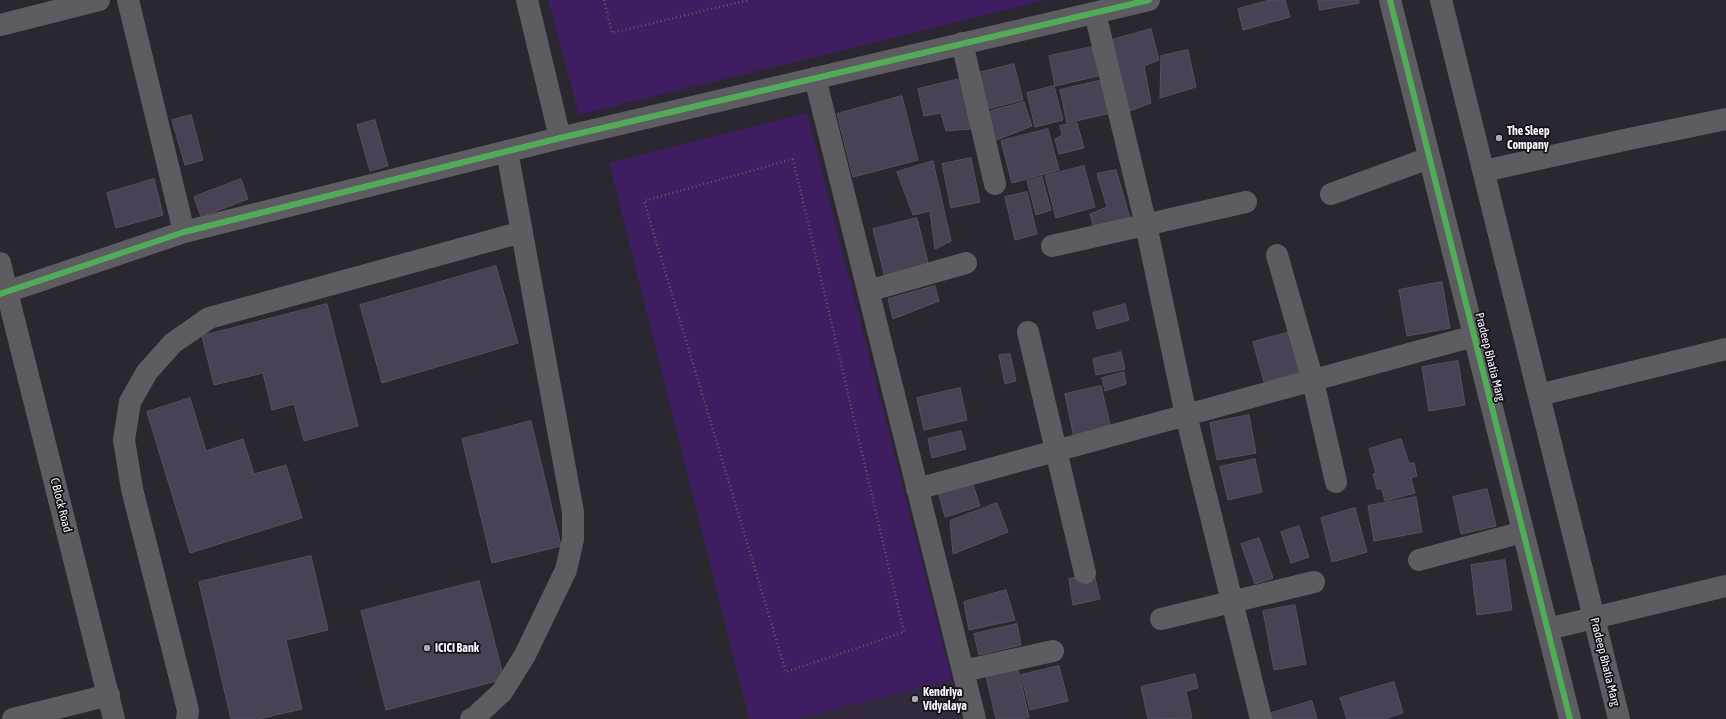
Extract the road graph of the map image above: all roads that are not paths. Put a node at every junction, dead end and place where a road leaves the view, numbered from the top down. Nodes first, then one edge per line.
1 (99, 0) edge
2 (128, 0) edge
3 (527, 0) edge
4 (1149, 0) edge
5 (1390, 0) edge
6 (1441, 0) edge
7 (1095, 13) junction
8 (0, 25) edge
9 (962, 44) junction
10 (815, 78) junction
11 (1726, 119) edge
12 (560, 138) junction
13 (508, 151) junction
14 (1429, 158) junction
15 (1484, 171) junction
16 (995, 184) dead end
17 (1331, 194) dead end
18 (1246, 202) dead end
19 (1146, 225) junction
20 (184, 232) junction
21 (522, 232) junction
22 (1052, 246) dead end
23 (1277, 254) dead end
24 (0, 263) edge
25 (966, 263) dead end
26 (868, 291) junction
27 (4, 293) edge
28 (1028, 332) dead end
29 (1474, 336) junction
30 (1726, 349) edge
31 (1313, 381) junction
32 (1539, 395) junction
33 (1186, 415) junction
34 (1055, 452) junction
35 (1336, 482) dead end
36 (918, 489) junction
37 (1523, 532) junction
38 (1419, 560) dead end
39 (1085, 573) dead end
40 (1314, 582) dead end
41 (1726, 586) edge
42 (1232, 602) junction
43 (1594, 618) junction
44 (1161, 619) dead end
45 (1548, 629) junction
46 (1053, 651) dead end
47 (963, 671) junction
48 (109, 696) junction
49 (13, 719) edge
50 (114, 719) edge
51 (187, 719) edge
52 (471, 719) edge
53 (975, 719) edge
54 (1261, 719) edge
55 (1570, 719) edge
56 (1619, 719) edge

1 - 8 street
2 - 20 street
3 - 12 street
4 - 7 street
5 - 14 street, Pradeep Bhatia Marg
6 - 15 street, Pradeep Bhatia Marg
7 - 9 street
7 - 19 street
9 - 10 street
9 - 16 street
10 - 12 street
10 - 26 street
11 - 15 street
12 - 13 street
13 - 20 street
13 - 21 street
14 - 17 street
14 - 29 street, Pradeep Bhatia Marg
15 - 32 street, Pradeep Bhatia Marg
18 - 19 street
19 - 22 street
19 - 33 street
20 - 27 street
21 - 51 street
21 - 52 street
23 - 31 street
24 - 27 street, C Block Road
25 - 26 street
26 - 36 street
27 - 48 street, C Block Road
28 - 34 street
29 - 31 street
29 - 37 street, Pradeep Bhatia Marg
30 - 32 street
31 - 33 street
31 - 35 street
32 - 43 street, Pradeep Bhatia Marg
33 - 34 street
33 - 42 street
34 - 36 street
34 - 39 street
36 - 47 street
37 - 38 street
37 - 45 street, Pradeep Bhatia Marg
40 - 42 street
41 - 43 street
42 - 44 street
42 - 54 street
43 - 45 street
43 - 56 street, Pradeep Bhatia Marg
45 - 55 street, Pradeep Bhatia Marg
46 - 47 street
47 - 53 street
48 - 49 street
48 - 50 street, C Block Road

